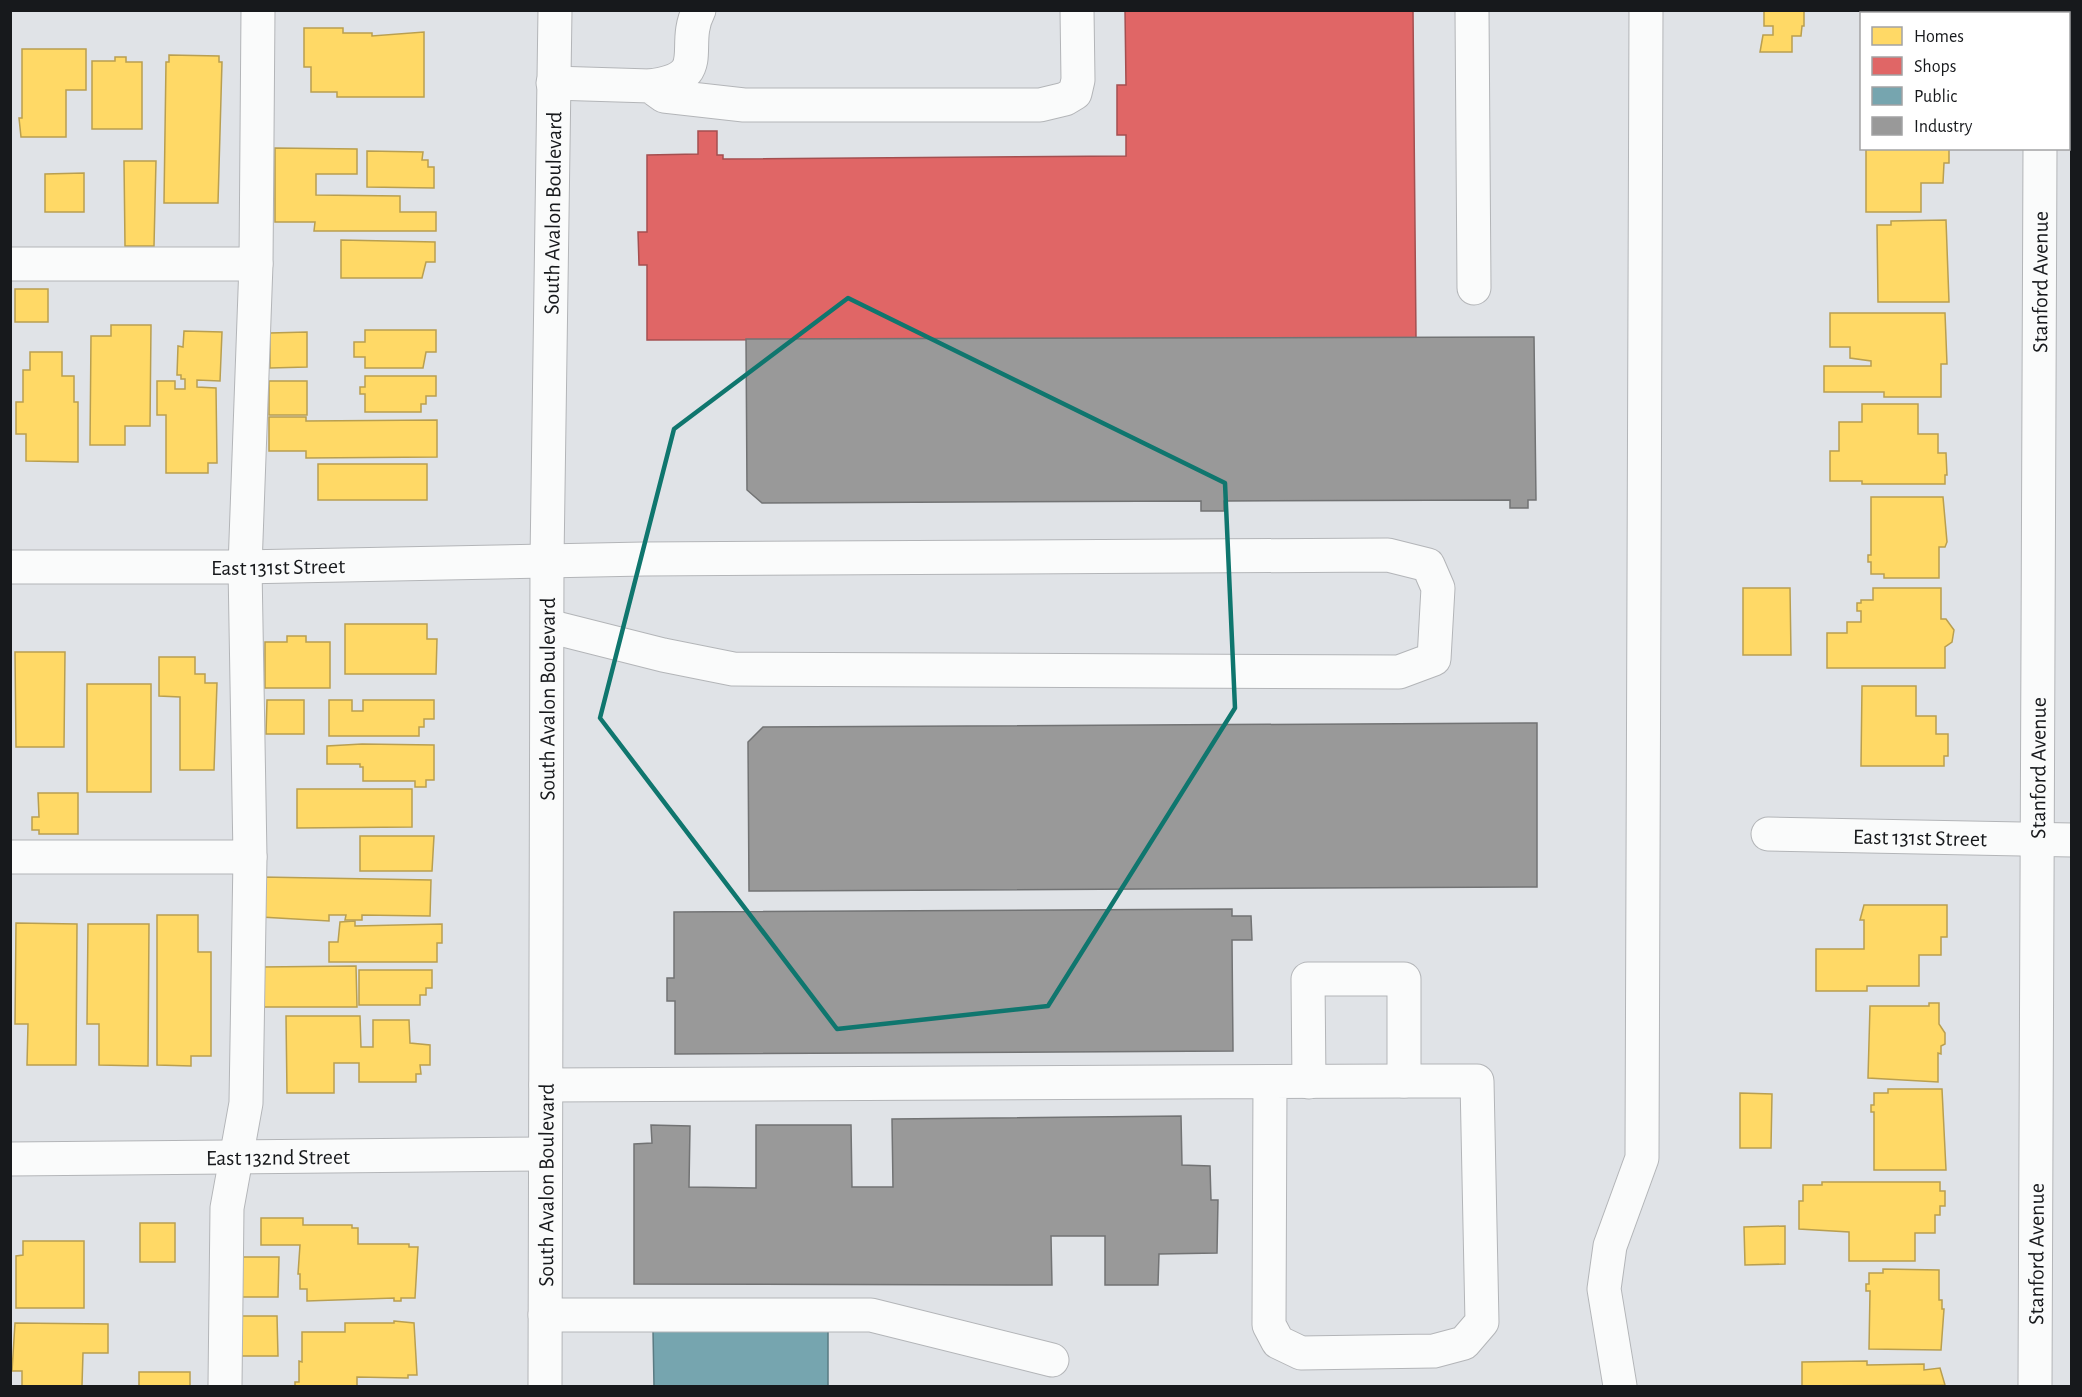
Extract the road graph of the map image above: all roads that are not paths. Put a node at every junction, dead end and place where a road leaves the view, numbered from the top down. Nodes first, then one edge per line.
1 (258, 10) edge
2 (555, 10) edge
3 (1077, 10) edge
4 (1472, 10) edge
5 (1646, 10) edge
6 (697, 18) edge
7 (553, 83) junction
8 (662, 88) junction
9 (2040, 150) edge
10 (10, 264) edge
11 (256, 264) junction
12 (1473, 288) dead end
13 (547, 560) junction
14 (10, 567) edge
15 (245, 567) junction
16 (548, 626) junction
17 (1768, 834) dead end
18 (2036, 840) junction
19 (2072, 840) edge
20 (10, 856) edge
21 (250, 856) junction
22 (1404, 1081) junction
23 (1270, 1082) junction
24 (1309, 1082) junction
25 (546, 1085) junction
26 (545, 1154) junction
27 (10, 1159) edge
28 (236, 1159) junction
29 (545, 1315) junction
30 (1052, 1360) dead end
31 (225, 1386) edge
32 (545, 1386) edge
33 (1620, 1386) edge
34 (2035, 1386) edge

1 - 11 street
2 - 7 street, South Avalon Boulevard
3 - 8 street
4 - 12 street
5 - 33 street
6 - 8 street
7 - 8 street
7 - 13 street, South Avalon Boulevard
9 - 18 street, Stanford Avenue
10 - 11 street
11 - 15 street
13 - 15 street, East 131st Street
13 - 16 street, South Avalon Boulevard
13 - 16 street, East 131st Street
14 - 15 street, East 131st Street
15 - 21 street
16 - 25 street, South Avalon Boulevard
17 - 18 street, East 131st Street
18 - 19 street, East 131st Street
18 - 34 street, Stanford Avenue
20 - 21 street
21 - 28 street
22 - 23 street
22 - 24 street
22 - 24 street
23 - 24 street
23 - 25 street
25 - 26 street, South Avalon Boulevard
26 - 28 street, East 132nd Street
26 - 29 street, South Avalon Boulevard
27 - 28 street, East 132nd Street
28 - 31 street
29 - 30 street
29 - 32 street, South Avalon Boulevard

